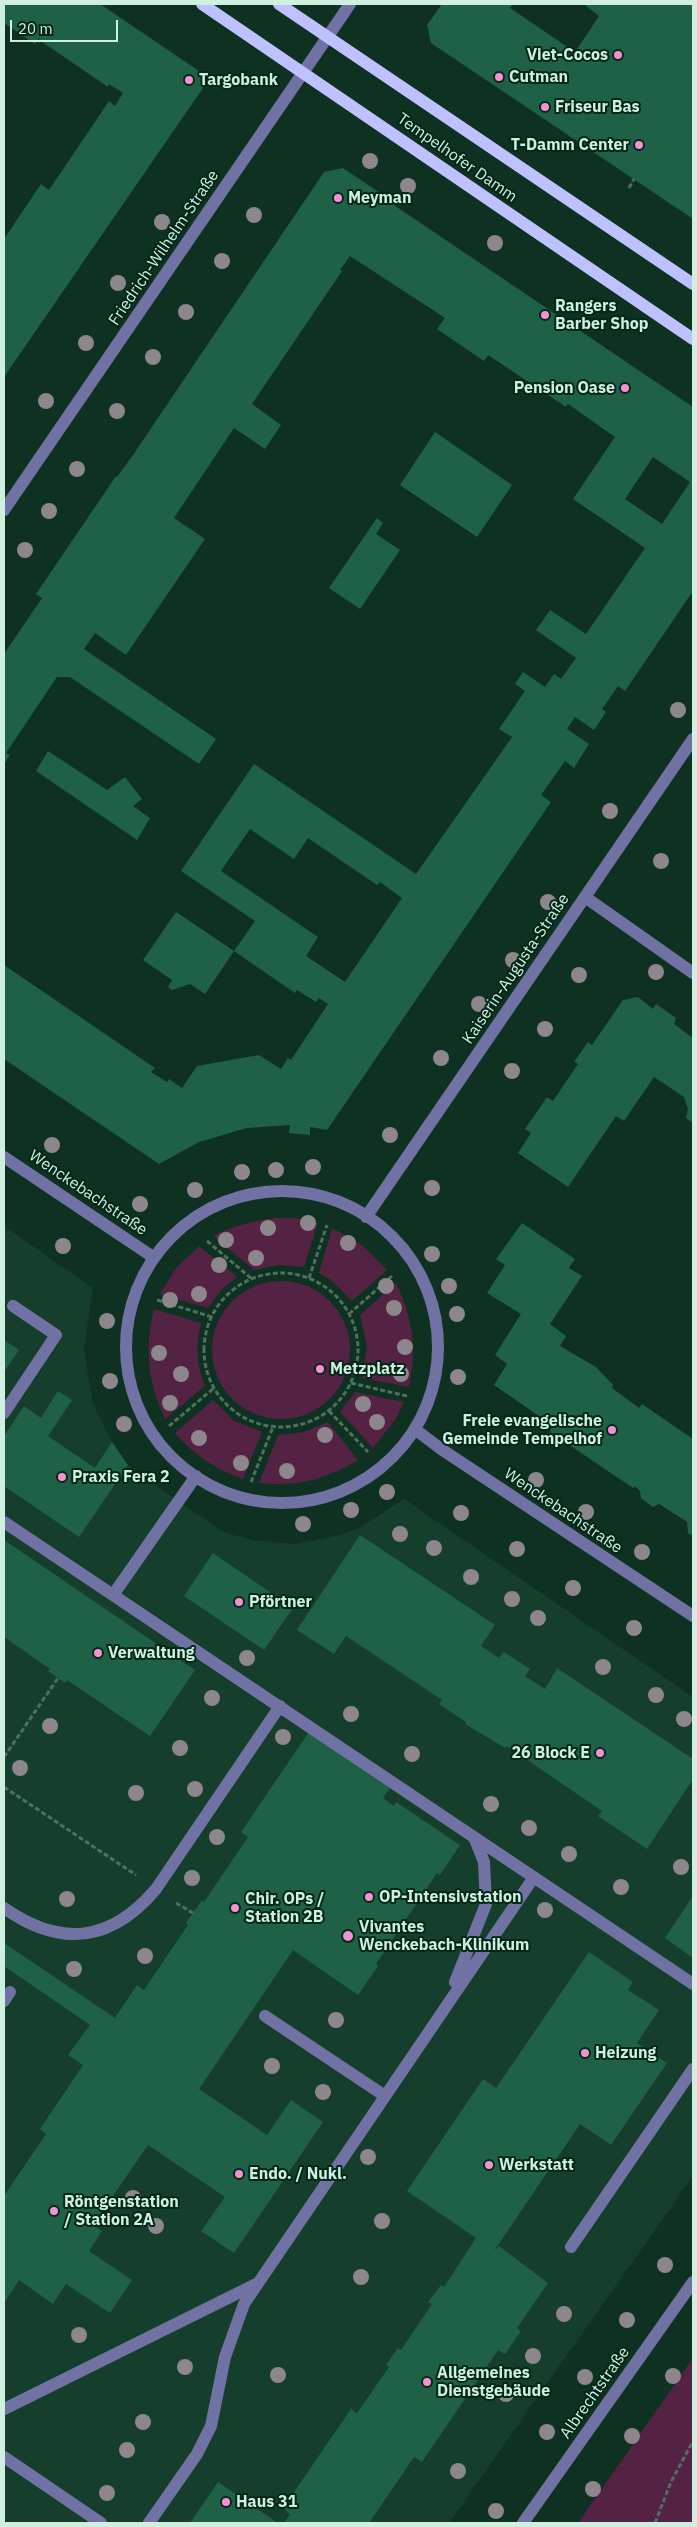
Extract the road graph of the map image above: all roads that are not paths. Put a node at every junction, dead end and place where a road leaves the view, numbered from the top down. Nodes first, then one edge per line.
1 (202, 4) edge
2 (279, 4) edge
3 (350, 4) edge
4 (327, 36) junction
5 (303, 71) junction
6 (693, 284) edge
7 (693, 339) edge
8 (4, 510) edge
9 (693, 739) edge
10 (585, 897) junction
11 (693, 973) edge
12 (4, 1157) edge
13 (366, 1217) junction
14 (153, 1257) junction
15 (13, 1306) dead end
16 (4, 1413) edge
17 (416, 1430) junction
18 (196, 1476) junction
19 (4, 1522) edge
20 (114, 1595) junction
21 (693, 1616) edge
22 (280, 1706) junction
23 (474, 1837) junction
24 (534, 1877) junction
25 (4, 1908) edge
26 (693, 1984) edge
27 (442, 2011) junction
28 (265, 2016) dead end
29 (693, 2069) edge
30 (385, 2096) junction
31 (571, 2247) dead end
32 (693, 2282) edge
33 (259, 2283) junction
34 (4, 2409) edge
35 (4, 2457) edge
36 (101, 2523) edge
37 (149, 2523) edge
38 (523, 2523) edge

1 - 5 main road, Tempelhofer Damm
2 - 4 main road, Tempelhofer Damm
3 - 4 street, Friedrich-Wilhelm-Straße
4 - 5 street, Friedrich-Wilhelm-Straße
4 - 6 main road, Tempelhofer Damm
5 - 7 main road, Tempelhofer Damm
5 - 8 street, Friedrich-Wilhelm-Straße
9 - 10 street, Kaiserin-Augusta-Straße
10 - 11 street
10 - 13 street, Kaiserin-Augusta-Straße
12 - 14 street, Wenckebachstraße
13 - 14 street
13 - 17 street
14 - 18 street
15 - 16 street
17 - 18 street
17 - 21 street, Wenckebachstraße
18 - 20 street
19 - 20 street
20 - 22 street
22 - 23 street
22 - 25 street
23 - 24 street
23 - 27 street
24 - 26 street
24 - 27 street
27 - 30 street
28 - 30 street
29 - 31 street
30 - 33 street
32 - 38 street, Albrechtstraße
33 - 34 street
33 - 37 street
35 - 36 street

